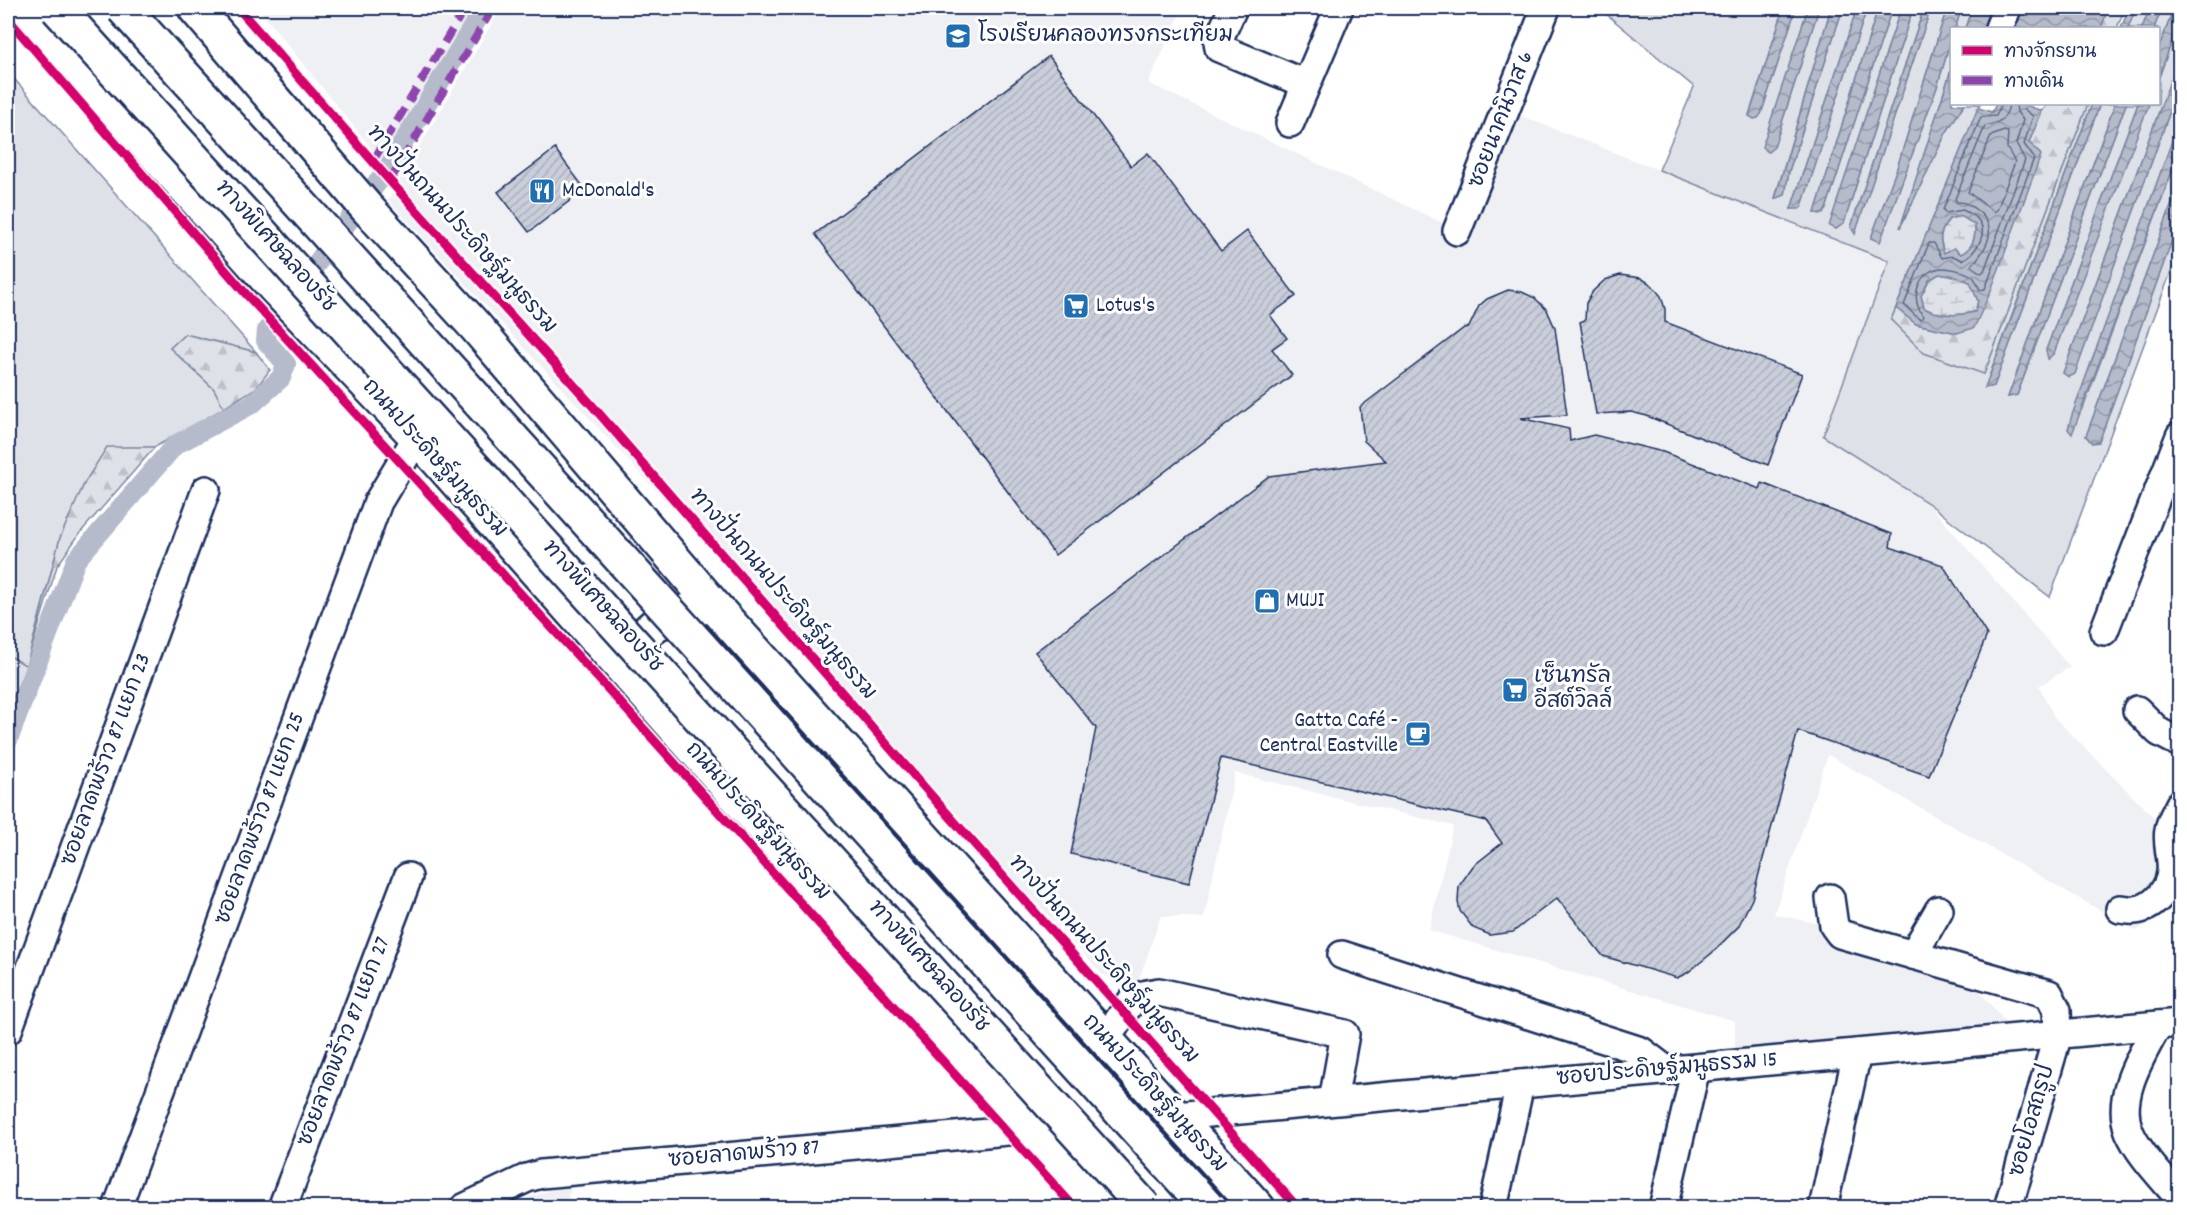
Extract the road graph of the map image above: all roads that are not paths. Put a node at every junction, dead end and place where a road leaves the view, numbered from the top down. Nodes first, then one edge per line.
1 (24, 8) edge
2 (57, 8) edge
3 (123, 8) edge
4 (195, 8) edge
5 (1233, 8) edge
6 (1339, 8) edge
7 (1546, 8) edge
8 (2007, 8) edge
9 (1999, 27) edge
10 (1306, 84) junction
11 (1290, 123) dead end
12 (1457, 231) dead end
13 (2180, 436) edge
14 (417, 437) junction
15 (206, 490) dead end
16 (661, 544) junction
17 (714, 606) junction
18 (586, 629) junction
19 (2104, 632) dead end
20 (638, 687) junction
21 (2137, 710) dead end
22 (2180, 743) edge
23 (2180, 804) edge
24 (408, 877) dead end
25 (1830, 898) dead end
26 (2120, 909) dead end
27 (1939, 910) dead end
28 (1342, 955) dead end
29 (1913, 955) junction
30 (2169, 1024) edge
31 (8, 1030) edge
32 (2058, 1034) junction
33 (1105, 1040) junction
34 (1857, 1053) junction
35 (1696, 1068) junction
36 (1666, 1071) junction
37 (1520, 1084) junction
38 (1333, 1101) junction
39 (1176, 1116) junction
40 (1031, 1129) junction
41 (2180, 1199) edge
42 (117, 1208) edge
43 (282, 1208) edge
44 (464, 1208) edge
45 (1105, 1208) edge
46 (1145, 1208) edge
47 (1208, 1208) edge
48 (1258, 1208) edge
49 (1493, 1208) edge
50 (1664, 1208) edge
51 (1823, 1208) edge
52 (2008, 1208) edge

1 - 14 main road, ถนนประดิษฐ์มนูธรรม
2 - 46 main road, ทางพิเศษฉลองรัช, bridge
3 - 47 main road, ทางพิเศษฉลองรัช, bridge
4 - 16 main road, ถนนประดิษฐ์มนูธรรม
5 - 10 street
6 - 10 street
7 - 12 street, ซอยนาคนิวาส 6
8 - 9 street
10 - 11 street
13 - 19 street
14 - 18 main road, ถนนประดิษฐ์มนูธรรม
14 - 42 street, ซอยลาดพร้าว 87 แยก 25
15 - 31 street, ซอยลาดพร้าว 87 แยก 23
16 - 17 main road, ถนนประดิษฐ์มนูธรรม
16 - 18 main road
17 - 20 main road
17 - 33 main road, ถนนประดิษฐ์มนูธรรม
18 - 20 main road, ถนนประดิษฐ์มนูธรรม
20 - 40 main road, ถนนประดิษฐ์มนูธรรม
21 - 22 street
23 - 26 street
24 - 43 street, ซอยลาดพร้าว 87 แยก 27
25 - 29 street
27 - 29 street
28 - 36 street
29 - 32 street
30 - 32 street, ซอยประดิษฐ์มนูธรรม 15
30 - 41 street
32 - 34 street, ซอยประดิษฐ์มนูธรรม 15
32 - 52 street, ซอยโอสถรูป
33 - 38 street
33 - 39 main road, ถนนประดิษฐ์มนูธรรม
34 - 35 street, ซอยประดิษฐ์มนูธรรม 15
34 - 51 street
35 - 36 street, ซอยประดิษฐ์มนูธรรม 15
35 - 50 street
36 - 37 street, ซอยประดิษฐ์มนูธรรม 15
37 - 38 street, ซอยประดิษฐ์มนูธรรม 15
37 - 49 street
38 - 39 street, ซอยประดิษฐ์มนูธรรม 15
39 - 48 main road, ถนนประดิษฐ์มนูธรรม
40 - 44 street, ซอยลาดพร้าว 87
40 - 45 main road, ถนนประดิษฐ์มนูธรรม

